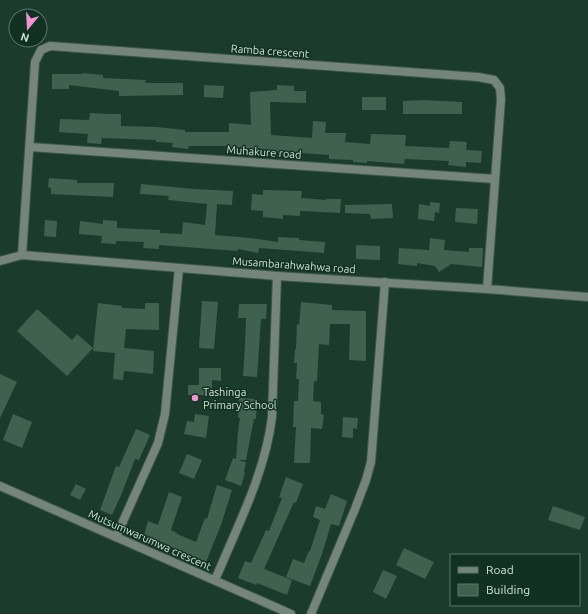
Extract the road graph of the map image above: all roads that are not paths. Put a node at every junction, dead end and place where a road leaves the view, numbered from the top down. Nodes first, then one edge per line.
1 (30, 147) junction
2 (496, 179) junction
3 (22, 255) junction
4 (0, 261) edge
5 (179, 268) junction
6 (278, 276) junction
7 (386, 282) junction
8 (488, 289) junction
9 (588, 296) edge
10 (0, 486) edge
11 (116, 537) junction
12 (215, 580) junction
13 (291, 614) edge
14 (311, 614) edge

1 - 2 street, Muhakure road
1 - 2 street, Ramba crescent
1 - 3 street, Ramba crescent
2 - 8 street, Ramba crescent
3 - 4 street, Musambarahwahwa road
3 - 5 street, Musambarahwahwa road
5 - 6 street, Musambarahwahwa road
5 - 11 street
6 - 7 street, Musambarahwahwa road
6 - 12 street
7 - 8 street, Musambarahwahwa road
7 - 14 street
8 - 9 street, Musambarahwahwa road
10 - 11 street, Mutsumwarumwa crescent
11 - 12 street, Mutsumwarumwa crescent
12 - 13 street, Mutsumwarumwa crescent

